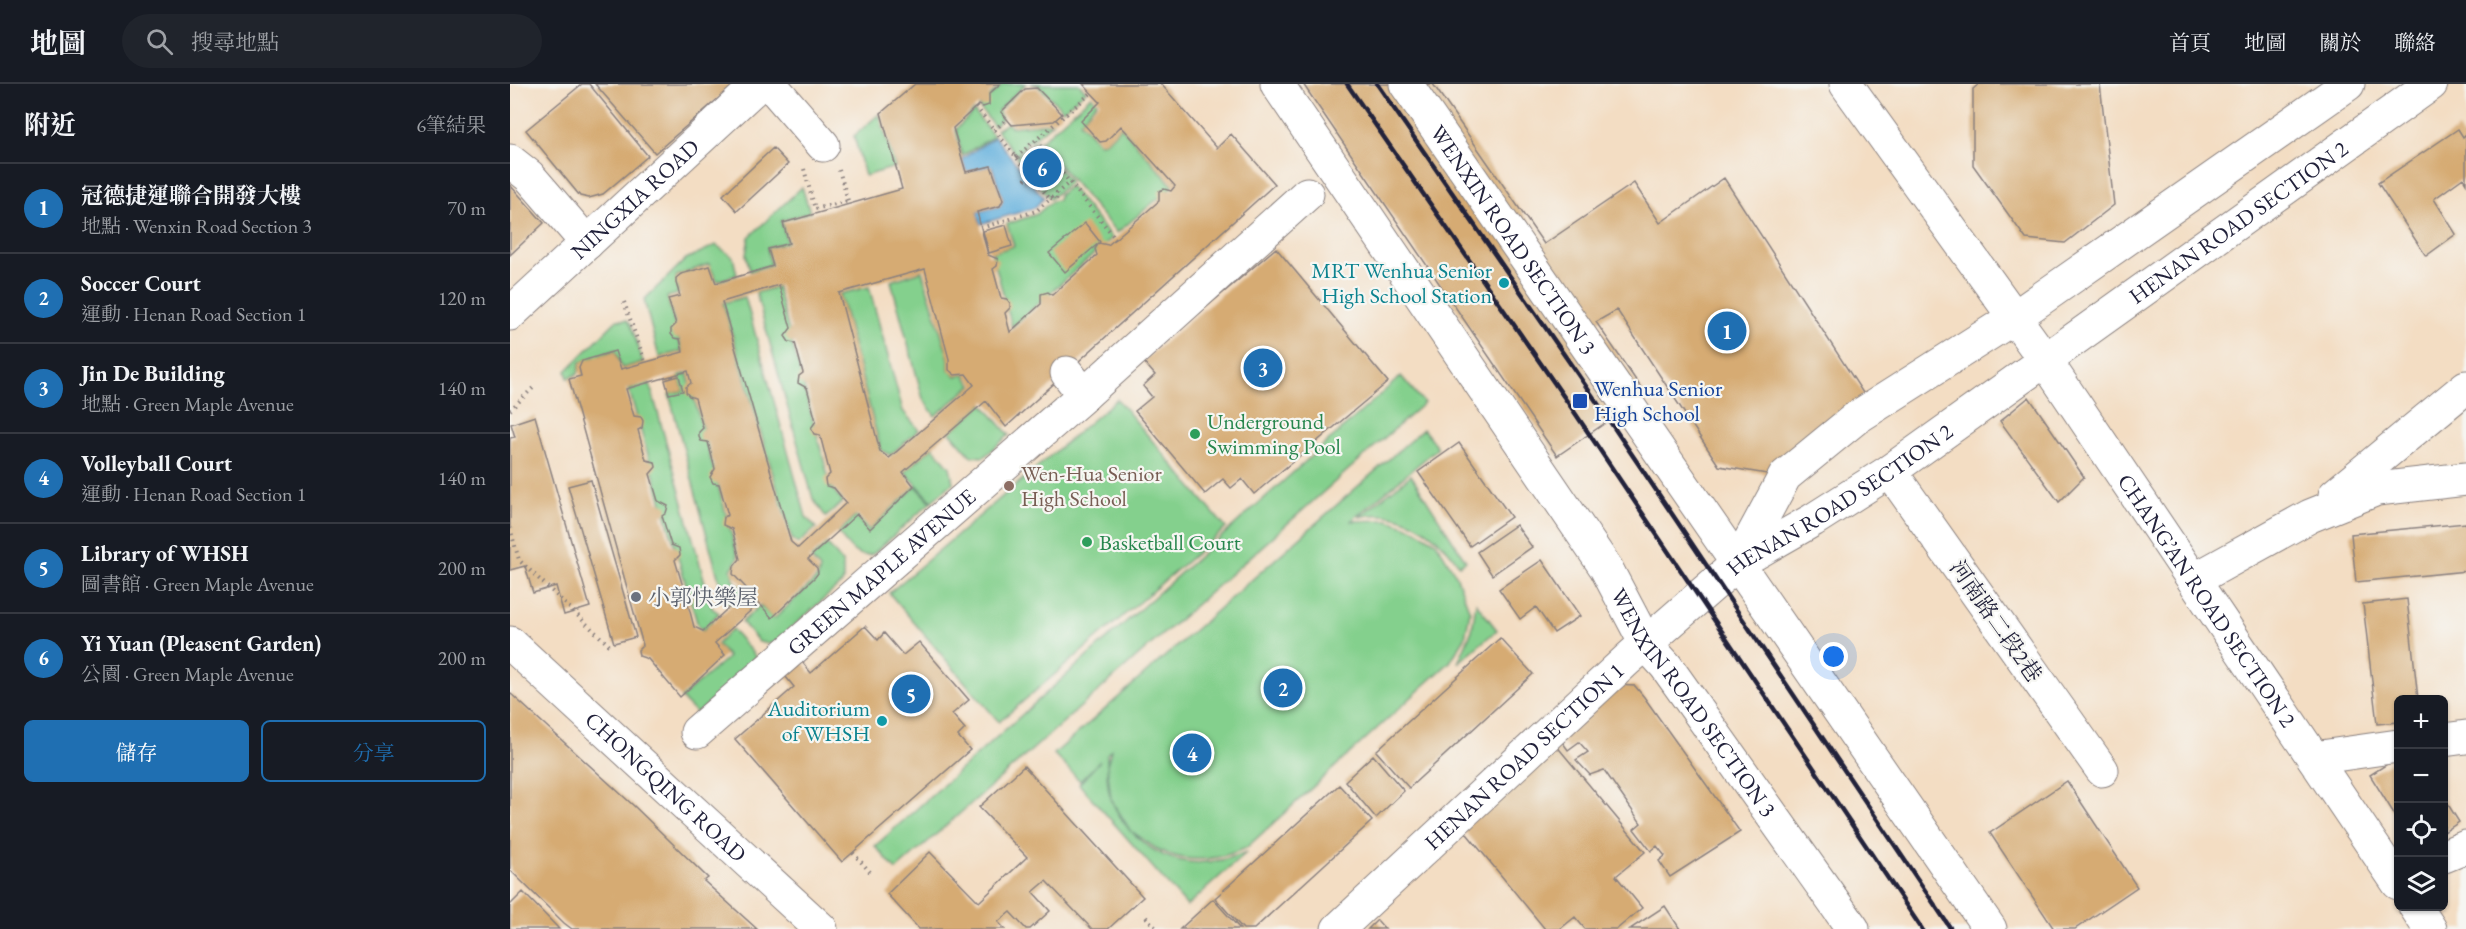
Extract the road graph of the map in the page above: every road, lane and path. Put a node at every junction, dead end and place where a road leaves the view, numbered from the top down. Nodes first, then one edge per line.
1 (759, 84) edge
2 (770, 84) edge
3 (1277, 84) edge
4 (1406, 84) edge
5 (1846, 84) edge
6 (2431, 84) edge
7 (2334, 88) edge
8 (1091, 93) dead end
9 (976, 107) dead end
10 (1007, 119) dead end
11 (994, 129) junction
12 (2356, 138) junction
13 (1036, 141) junction
14 (813, 155) joint
15 (1016, 157) junction
16 (510, 161) edge
17 (1070, 182) junction
18 (843, 185) dead end
19 (1307, 194) dead end
20 (1050, 199) junction
21 (981, 228) dead end
22 (1116, 238) dead end
23 (587, 243) junction
24 (624, 302) dead end
25 (510, 314) edge
26 (2015, 317) junction
27 (2045, 360) junction
28 (645, 362) dead end
29 (534, 387) dead end
30 (2466, 387) edge
31 (510, 410) edge
32 (1890, 471) junction
33 (2466, 479) edge
34 (2310, 516) junction
35 (510, 532) edge
36 (1738, 563) junction
37 (2194, 580) junction
38 (510, 642) edge
39 (1646, 644) junction
40 (612, 648) dead end
41 (697, 732) dead end
42 (2466, 737) edge
43 (2448, 739) edge
44 (2394, 747) edge
45 (2314, 758) junction
46 (2102, 770) dead end
47 (2466, 847) edge
48 (853, 853) dead end
49 (2448, 854) edge
50 (871, 873) dead end
51 (2394, 873) edge
52 (2418, 911) edge
53 (1146, 917) dead end
54 (822, 929) edge
55 (1157, 929) edge
56 (1338, 929) edge
57 (1853, 929) edge
58 (1990, 929) edge
59 (2430, 929) edge

1 - 23 street, NINGXIA ROAD
2 - 14 street
3 - 39 street, WENXIN ROAD SECTION 3
4 - 36 street, WENXIN ROAD SECTION 3
5 - 26 street, CHANG’AN ROAD SECTION 2
6 - 12 street, HENAN ROAD SECTION 2
7 - 12 street
7 - 26 street, HENAN ROAD SECTION 2
8 - 13 path
9 - 11 path
10 - 11 path
11 - 15 path
12 - 27 street, HENAN ROAD SECTION 2
13 - 15 path
13 - 17 path
14 - 18 path
15 - 20 path
16 - 23 street
17 - 20 path
17 - 22 path
19 - 41 street, GREEN MAPLE AVENUE
20 - 21 path
23 - 25 street, NINGXIA ROAD
24 - 28 path
26 - 27 street, CHANG’AN ROAD SECTION 2
26 - 36 street, HENAN ROAD SECTION 2
27 - 32 street, HENAN ROAD SECTION 2
27 - 37 street, CHANG’AN ROAD SECTION 2
29 - 31 path
30 - 34 street
32 - 36 street, HENAN ROAD SECTION 2
32 - 46 street, 河南路二段2巷
33 - 34 street
34 - 37 street
35 - 40 path
36 - 39 street, HENAN ROAD SECTION 1
36 - 58 street, WENXIN ROAD SECTION 3
37 - 45 street, CHANG’AN ROAD SECTION 2
38 - 54 street, CHONGQING ROAD
39 - 56 street, HENAN ROAD SECTION 1
39 - 57 street, WENXIN ROAD SECTION 3
42 - 43 street
44 - 45 street
45 - 51 street, CHANG’AN ROAD SECTION 2
47 - 49 street
48 - 50 path
52 - 59 street
53 - 55 path

